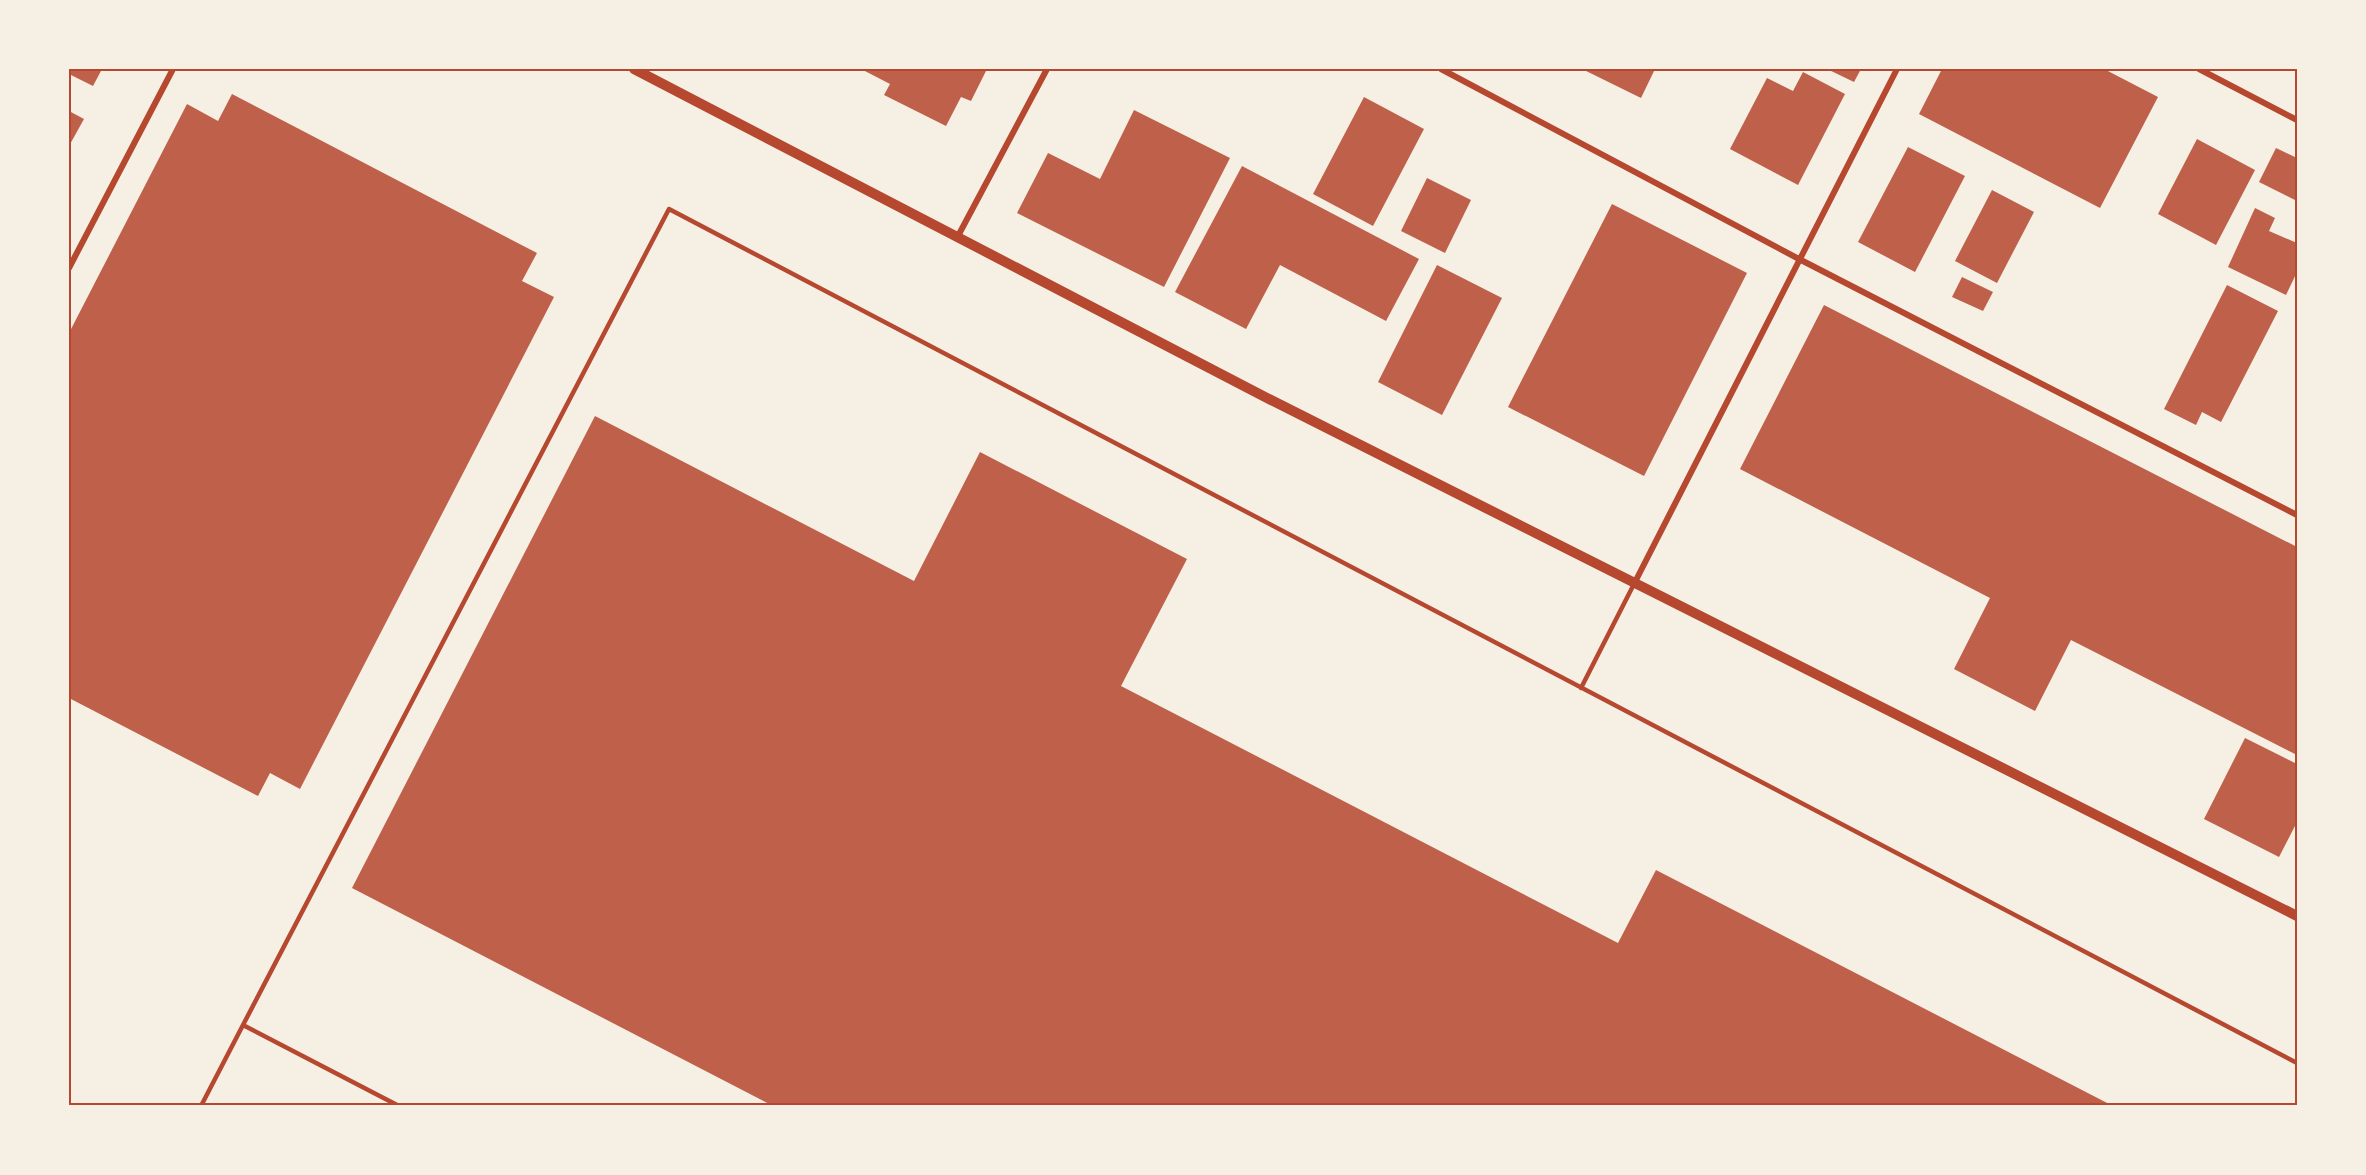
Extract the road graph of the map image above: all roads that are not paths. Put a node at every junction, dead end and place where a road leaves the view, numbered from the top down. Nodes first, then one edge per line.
1 (173, 69) edge
2 (634, 69) edge
3 (1047, 69) edge
4 (1441, 69) edge
5 (1897, 69) edge
6 (2199, 69) edge
7 (2297, 120) edge
8 (958, 236) junction
9 (1799, 259) junction
10 (69, 268) edge
11 (2297, 515) edge
12 (1634, 584) junction
13 (1581, 688) junction
14 (2297, 916) edge
15 (243, 1025) junction
16 (2297, 1063) edge
17 (201, 1106) edge
18 (399, 1106) edge

1 - 10 street
2 - 8 street
3 - 8 street
4 - 9 street
5 - 9 street
6 - 7 street
8 - 12 street
9 - 11 street
9 - 12 street
12 - 13 lane
12 - 14 street
13 - 15 lane
13 - 16 lane
15 - 17 lane
15 - 18 lane

